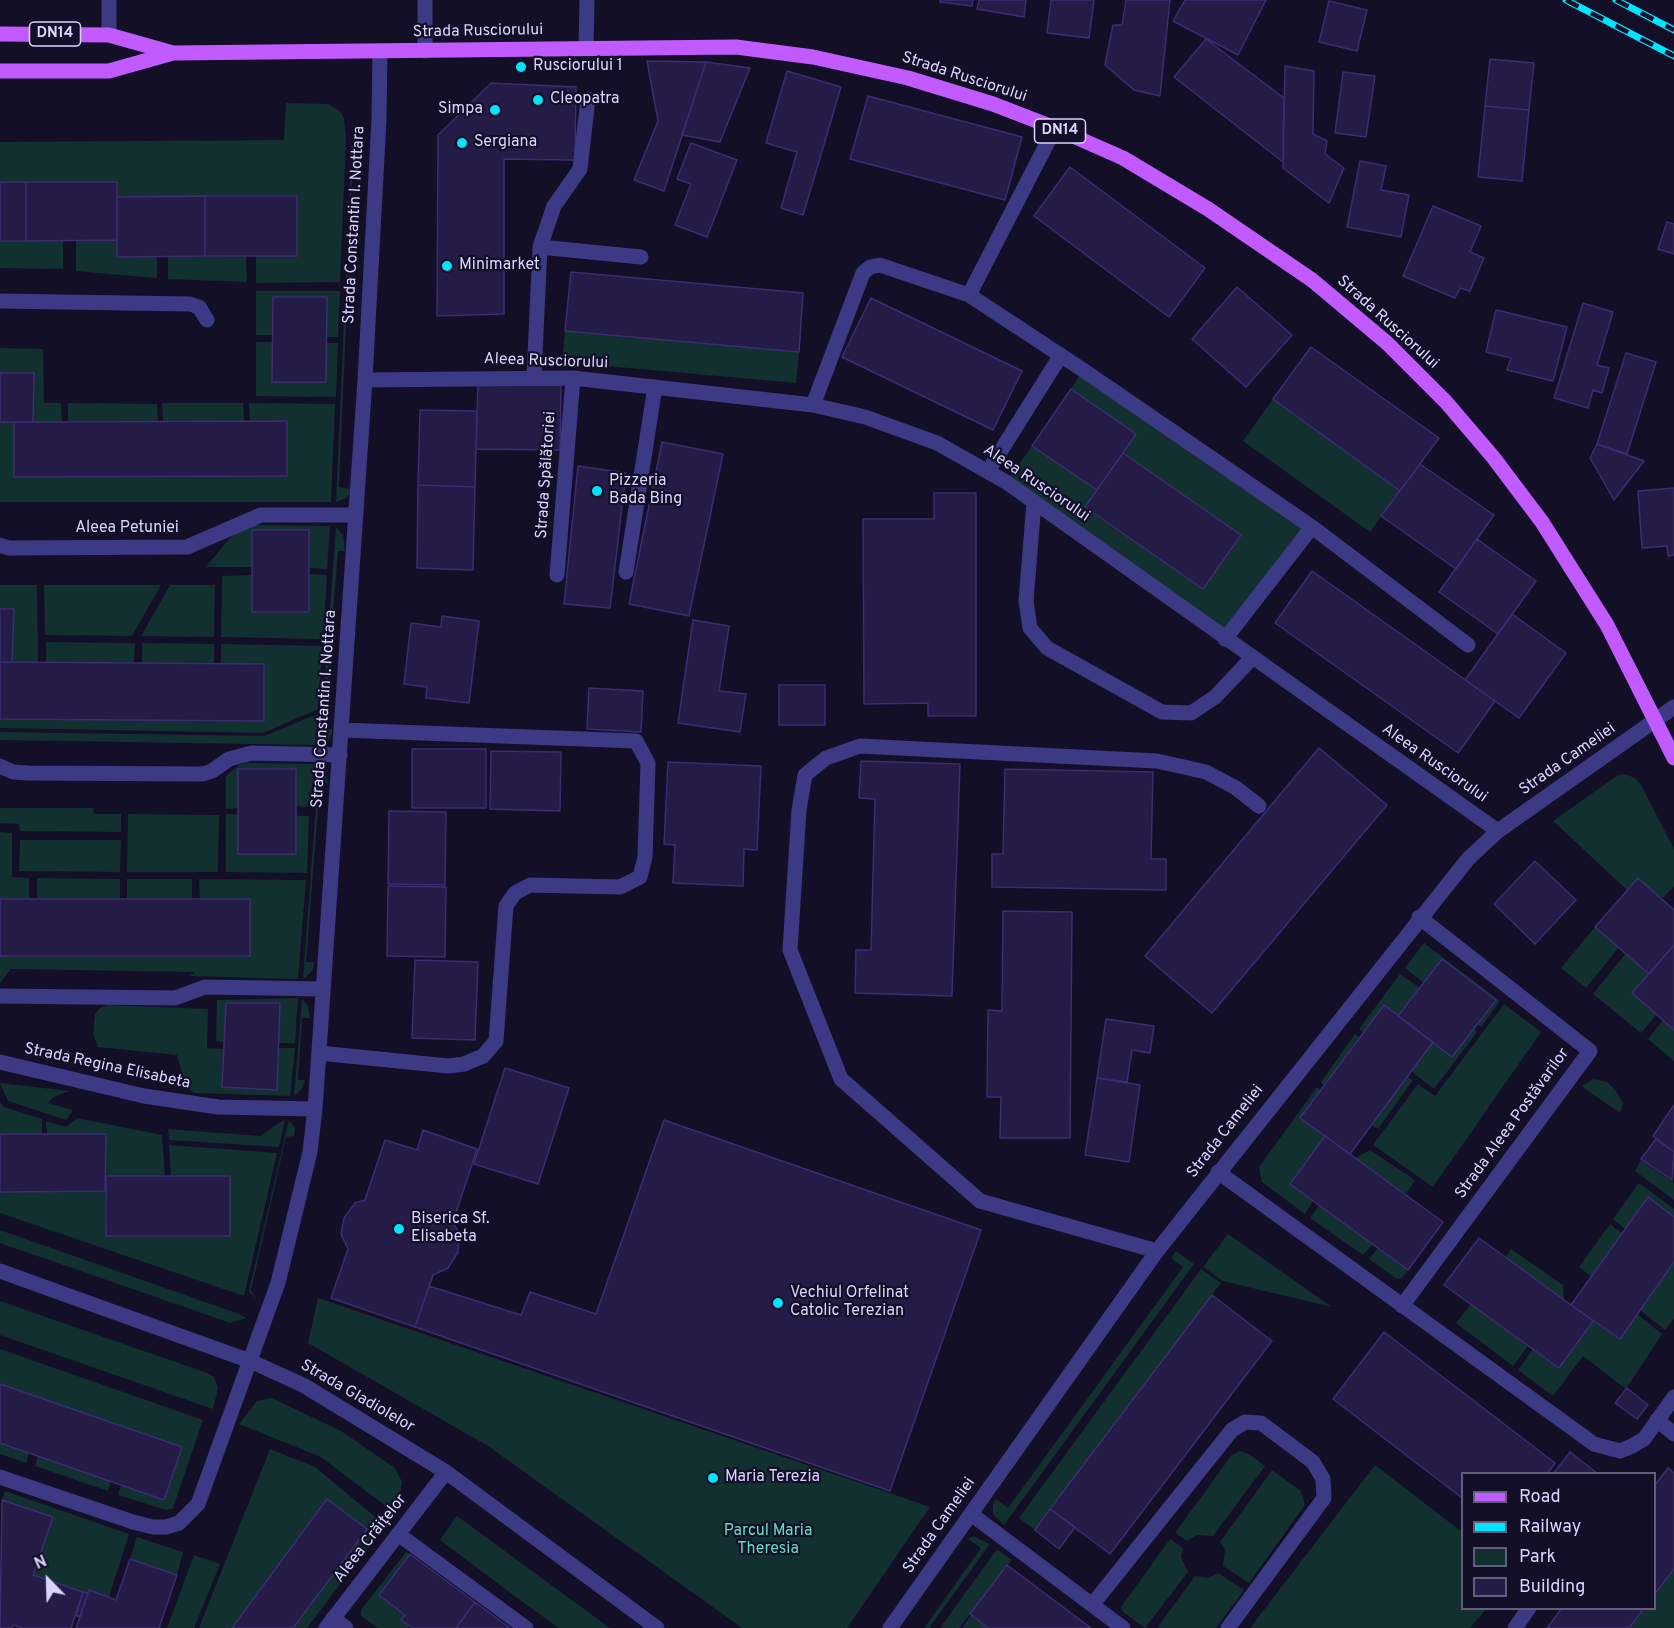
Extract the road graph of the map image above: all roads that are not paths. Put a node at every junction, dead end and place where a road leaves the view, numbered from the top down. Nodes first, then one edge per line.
1 (109, 0) edge
2 (425, 0) edge
3 (587, 0) edge
4 (0, 34) edge
5 (109, 35) junction
6 (586, 47) junction
7 (380, 51) junction
8 (424, 51) junction
9 (173, 53) junction
10 (0, 72) edge
11 (588, 99) dead end
12 (1055, 129) junction
13 (540, 247) junction
14 (641, 257) dead end
15 (969, 295) junction
16 (0, 301) edge
17 (207, 320) dead end
18 (1062, 355) junction
19 (534, 377) junction
20 (573, 378) junction
21 (365, 380) junction
22 (655, 387) junction
23 (813, 405) junction
24 (988, 471) junction
25 (1034, 502) junction
26 (356, 515) junction
27 (1312, 527) junction
28 (0, 545) edge
29 (626, 572) dead end
30 (558, 575) dead end
31 (1226, 639) junction
32 (1468, 645) dead end
33 (1252, 658) junction
34 (1674, 707) edge
35 (1655, 721) junction
36 (342, 730) junction
37 (340, 755) junction
38 (1674, 758) edge
39 (0, 766) edge
40 (1258, 806) dead end
41 (1498, 831) junction
42 (1419, 917) junction
43 (323, 989) junction
44 (0, 996) edge
45 (319, 1053) junction
46 (0, 1062) edge
47 (315, 1109) junction
48 (1218, 1172) junction
49 (1157, 1251) junction
50 (0, 1271) edge
51 (1402, 1306) junction
52 (250, 1361) junction
53 (1674, 1397) edge
54 (1657, 1420) junction
55 (1674, 1434) edge
56 (446, 1472) junction
57 (0, 1477) edge
58 (971, 1514) junction
59 (398, 1534) junction
60 (1092, 1605) junction
61 (1528, 1610) edge
62 (329, 1623) edge
63 (346, 1628) edge
64 (526, 1628) edge
65 (657, 1628) edge
66 (891, 1628) edge
67 (1123, 1628) edge
68 (1228, 1628) edge
69 (1515, 1628) edge

1 - 5 street
2 - 8 street
3 - 6 street
4 - 5 main road, Strada Rusciorului / DN14
5 - 9 main road, Strada Rusciorului / DN14
6 - 8 main road, Strada Rusciorului / DN14
6 - 12 main road, Strada Rusciorului / DN14
7 - 8 main road, Strada Rusciorului / DN14
7 - 9 main road, Strada Rusciorului / DN14
7 - 21 street, Strada Constantin I. Nottara
9 - 10 main road, Strada Rusciorului
11 - 13 street
12 - 15 street
12 - 35 main road, Strada Rusciorului / DN14
13 - 14 street
13 - 19 street
15 - 18 street
15 - 23 street
16 - 17 street
18 - 24 street
18 - 27 street
19 - 20 street, Aleea Rusciorului
19 - 21 street, Aleea Rusciorului
20 - 22 street, Aleea Rusciorului
20 - 30 street, Strada Spălătoriei
21 - 26 street, Strada Constantin I. Nottara
22 - 23 street, Aleea Rusciorului
22 - 29 street
23 - 24 street, Aleea Rusciorului
24 - 25 street, Aleea Rusciorului
25 - 31 street, Aleea Rusciorului
25 - 33 street
26 - 28 street, Aleea Petuniei
26 - 36 street, Strada Constantin I. Nottara
27 - 31 street
27 - 32 street
31 - 33 street, Aleea Rusciorului
33 - 41 street, Aleea Rusciorului
34 - 35 street, Strada Cameliei
35 - 38 main road, Strada Rusciorului / DN14
35 - 41 street, Strada Cameliei
36 - 37 street, Strada Constantin I. Nottara
36 - 45 street
37 - 39 street
37 - 43 street, Strada Constantin I. Nottara
40 - 49 street
41 - 42 street, Strada Cameliei
42 - 48 street, Strada Cameliei
42 - 51 street, Strada Aleea Postăvarilor
43 - 44 street
43 - 45 street, Strada Constantin I. Nottara
45 - 47 street, Strada Constantin I. Nottara
46 - 47 street, Strada Regina Elisabeta
47 - 52 street, Strada Constantin I. Nottara
48 - 49 street, Strada Cameliei
48 - 51 street
49 - 58 street, Strada Cameliei
50 - 52 street, Strada Gladiolelor
51 - 54 street
52 - 56 street, Strada Gladiolelor
52 - 57 street, Strada Constantin I. Nottara
53 - 54 street
54 - 55 street
56 - 59 street, Aleea Crăițelor
56 - 65 street, Strada Gladiolelor
58 - 60 street
58 - 66 street, Strada Cameliei
59 - 62 street, Aleea Crăițelor
59 - 64 street
60 - 67 street
60 - 68 street
61 - 69 street
62 - 63 street

